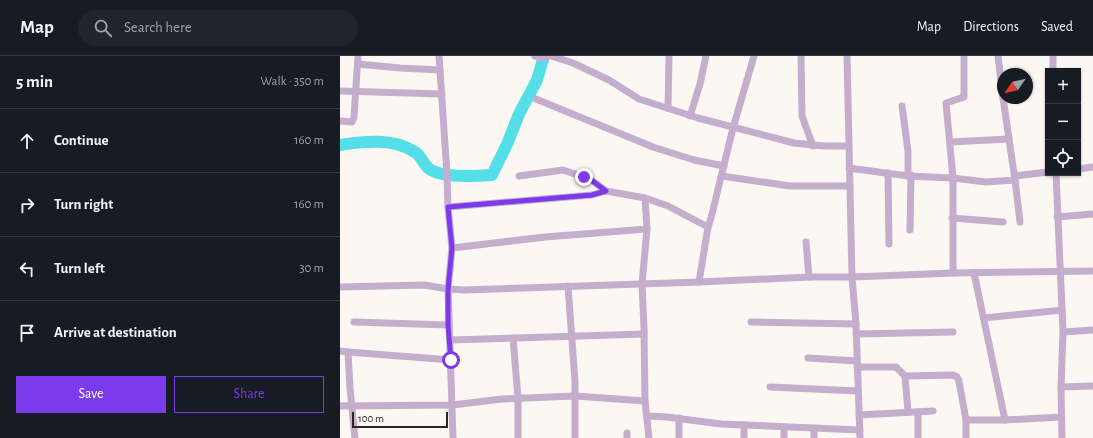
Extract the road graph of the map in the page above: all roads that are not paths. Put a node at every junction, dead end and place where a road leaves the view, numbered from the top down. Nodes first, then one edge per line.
1 (358, 56) edge
2 (439, 56) edge
3 (535, 56) edge
4 (550, 56) edge
5 (669, 56) edge
6 (706, 56) edge
7 (754, 56) edge
8 (801, 56) edge
9 (847, 56) edge
10 (964, 56) edge
11 (998, 56) edge
12 (1053, 56) edge
13 (358, 64) junction
14 (999, 68) edge
15 (1053, 68) edge
16 (440, 70) junction
17 (340, 91) edge
18 (356, 92) junction
19 (442, 94) junction
20 (536, 99) dead end
21 (1004, 104) edge
22 (902, 106) dead end
23 (668, 108) junction
24 (690, 116) junction
25 (340, 121) edge
26 (733, 128) junction
27 (1009, 139) junction
28 (950, 142) junction
29 (813, 146) junction
30 (849, 146) junction
31 (724, 166) junction
32 (1093, 167) edge
33 (849, 168) junction
34 (1081, 169) edge
35 (888, 173) junction
36 (1045, 173) edge
37 (909, 175) junction
38 (519, 176) dead end
39 (722, 176) junction
40 (1056, 176) edge
41 (953, 178) junction
42 (1015, 178) junction
43 (850, 186) junction
44 (606, 191) junction
45 (645, 198) junction
46 (448, 207) junction
47 (1093, 214) edge
48 (1057, 217) junction
49 (952, 218) junction
50 (1003, 222) dead end
51 (1020, 222) dead end
52 (708, 227) junction
53 (647, 230) junction
54 (910, 230) dead end
55 (806, 242) dead end
56 (889, 244) dead end
57 (452, 248) junction
58 (1093, 271) edge
59 (1060, 272) junction
60 (953, 273) junction
61 (974, 273) junction
62 (809, 277) junction
63 (852, 277) junction
64 (699, 282) junction
65 (642, 284) junction
66 (568, 286) junction
67 (340, 287) edge
68 (448, 290) junction
69 (1062, 310) junction
70 (984, 318) junction
71 (354, 322) dead end
72 (751, 322) dead end
73 (856, 324) junction
74 (448, 326) junction
75 (1093, 330) edge
76 (953, 332) dead end
77 (1063, 332) junction
78 (644, 334) junction
79 (856, 334) junction
80 (572, 336) junction
81 (513, 338) junction
82 (450, 340) junction
83 (340, 351) edge
84 (348, 352) junction
85 (808, 358) dead end
86 (451, 360) junction
87 (857, 364) junction
88 (905, 376) junction
89 (1093, 386) edge
90 (1061, 387) junction
91 (770, 388) dead end
92 (858, 391) junction
93 (575, 396) junction
94 (518, 398) junction
95 (645, 401) junction
96 (452, 405) junction
97 (340, 406) edge
98 (352, 406) junction
99 (933, 411) dead end
100 (908, 412) junction
101 (918, 412) junction
102 (859, 415) junction
103 (647, 416) junction
104 (1061, 417) junction
105 (679, 418) junction
106 (966, 420) junction
107 (1004, 420) junction
108 (744, 425) junction
109 (784, 427) junction
110 (814, 428) junction
111 (860, 434) edge
112 (355, 438) edge
113 (453, 438) edge
114 (518, 438) edge
115 (575, 438) edge
116 (649, 438) edge
117 (679, 438) edge
118 (744, 438) edge
119 (784, 438) edge
120 (814, 438) edge
121 (918, 438) edge
122 (966, 438) edge
123 (1062, 438) edge

1 - 13 street
2 - 16 street
3 - 4 street
4 - 23 street
5 - 23 street
6 - 24 street
7 - 26 street
8 - 29 street
9 - 30 street
10 - 28 street
11 - 14 street
12 - 15 street
13 - 16 street
13 - 18 street
16 - 19 street
17 - 18 street
18 - 19 street
18 - 25 street
19 - 46 street
20 - 31 street
21 - 27 street
22 - 37 street
23 - 24 street
24 - 26 street
26 - 29 street
26 - 31 street
27 - 28 street
27 - 42 street
28 - 41 street
29 - 30 street
30 - 33 street
31 - 39 street
32 - 34 street
33 - 35 street
33 - 43 street
35 - 37 street
35 - 56 street
36 - 42 street
37 - 41 street
37 - 54 street
38 - 44 street
39 - 43 street
39 - 52 street
40 - 48 street
41 - 42 street
41 - 49 street
42 - 51 street
43 - 63 street
44 - 45 street
44 - 46 street
45 - 52 street
45 - 53 street
46 - 57 street
47 - 48 street
48 - 59 street
49 - 50 street
49 - 60 street
52 - 64 street
53 - 57 street
53 - 65 street
55 - 62 street
57 - 68 street
58 - 59 street
59 - 61 street
59 - 69 street
60 - 61 street
60 - 63 street
61 - 70 street
62 - 63 street
62 - 64 street
63 - 73 street
64 - 65 street
65 - 66 street
65 - 78 street
66 - 68 street
66 - 80 street
67 - 68 street
68 - 74 street
69 - 70 street
69 - 77 street
70 - 107 street
71 - 74 street
72 - 73 street
73 - 79 street
74 - 82 street
75 - 77 street
76 - 79 street
77 - 90 street
78 - 80 street
78 - 95 street
79 - 87 street
80 - 81 street
80 - 93 street
81 - 82 street
81 - 94 street
82 - 86 street
83 - 84 street
84 - 86 street
84 - 98 street
85 - 87 street
86 - 96 street
87 - 88 street
87 - 92 street
88 - 100 street
88 - 106 street
89 - 90 street
90 - 104 street
91 - 92 street
92 - 102 street
93 - 94 street
93 - 95 street
93 - 115 street
94 - 96 street
94 - 114 street
95 - 103 street
96 - 98 street
96 - 113 street
97 - 98 street
98 - 112 street
99 - 101 street
100 - 101 street
100 - 102 street
101 - 121 street
102 - 111 street
103 - 105 street
103 - 116 street
104 - 107 street
104 - 123 street
105 - 108 street
105 - 117 street
106 - 107 street
106 - 122 street
108 - 109 street
108 - 118 street
109 - 110 street
109 - 119 street
110 - 111 street
110 - 120 street

